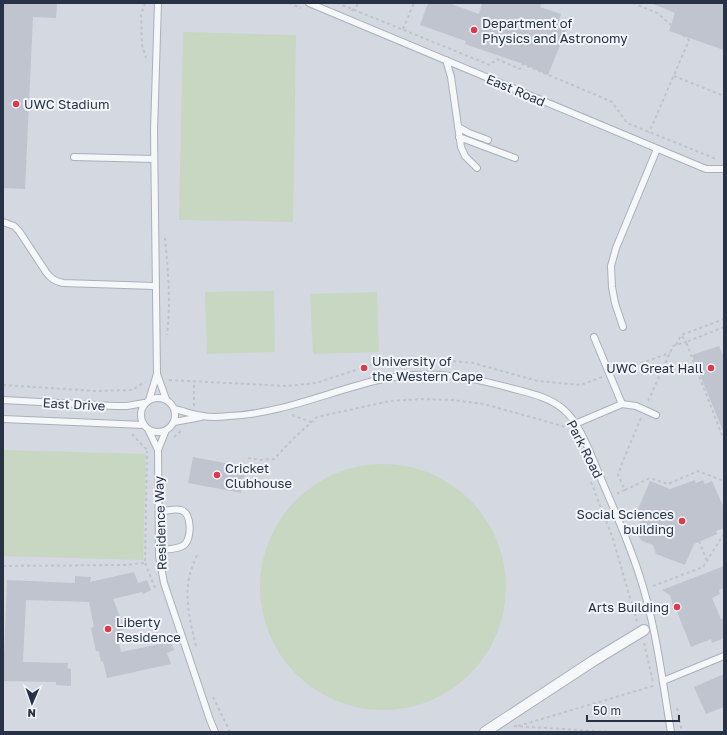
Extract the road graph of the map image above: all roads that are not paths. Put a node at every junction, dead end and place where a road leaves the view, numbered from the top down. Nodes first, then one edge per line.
1 (158, 3) edge
2 (309, 3) edge
3 (446, 60) junction
4 (458, 127) junction
5 (458, 137) junction
6 (488, 140) dead end
7 (657, 149) junction
8 (74, 157) dead end
9 (515, 158) dead end
10 (154, 159) junction
11 (477, 168) dead end
12 (724, 169) edge
13 (3, 222) edge
14 (156, 286) junction
15 (623, 327) dead end
16 (594, 337) dead end
17 (157, 378) junction
18 (166, 399) junction
19 (3, 400) edge
20 (147, 402) junction
21 (622, 404) junction
22 (174, 408) junction
23 (656, 415) dead end
24 (203, 416) junction
25 (3, 419) edge
26 (174, 422) junction
27 (575, 424) junction
28 (146, 427) junction
29 (166, 430) junction
30 (158, 450) junction
31 (159, 512) junction
32 (159, 550) junction
33 (642, 632) road end
34 (724, 656) edge
35 (663, 681) junction
36 (215, 732) edge
37 (485, 732) edge
38 (671, 732) edge

1 - 10 lane
2 - 3 lane, East Road
3 - 4 lane
3 - 7 lane, East Road
4 - 5 lane
4 - 6 lane
5 - 9 lane
5 - 11 lane
7 - 12 lane, East Road
7 - 15 lane
8 - 10 lane
10 - 14 lane
13 - 14 lane
14 - 17 lane
16 - 21 lane
17 - 18 lane
17 - 20 lane
18 - 20 lane
18 - 22 lane
19 - 20 lane, East Drive
20 - 28 lane
21 - 23 lane
21 - 27 lane
22 - 24 lane, Park Road
22 - 26 lane
24 - 26 lane, Park Road
24 - 27 lane, Park Road
25 - 28 lane, East Drive
26 - 29 lane
27 - 35 lane, Park Road
28 - 29 lane
28 - 30 lane, Residence Way
29 - 30 lane, Residence Way
30 - 31 lane, Residence Way
31 - 32 lane, Residence Way
31 - 32 lane
32 - 36 lane, Residence Way
33 - 37 street
34 - 35 lane
35 - 38 lane, Park Road

